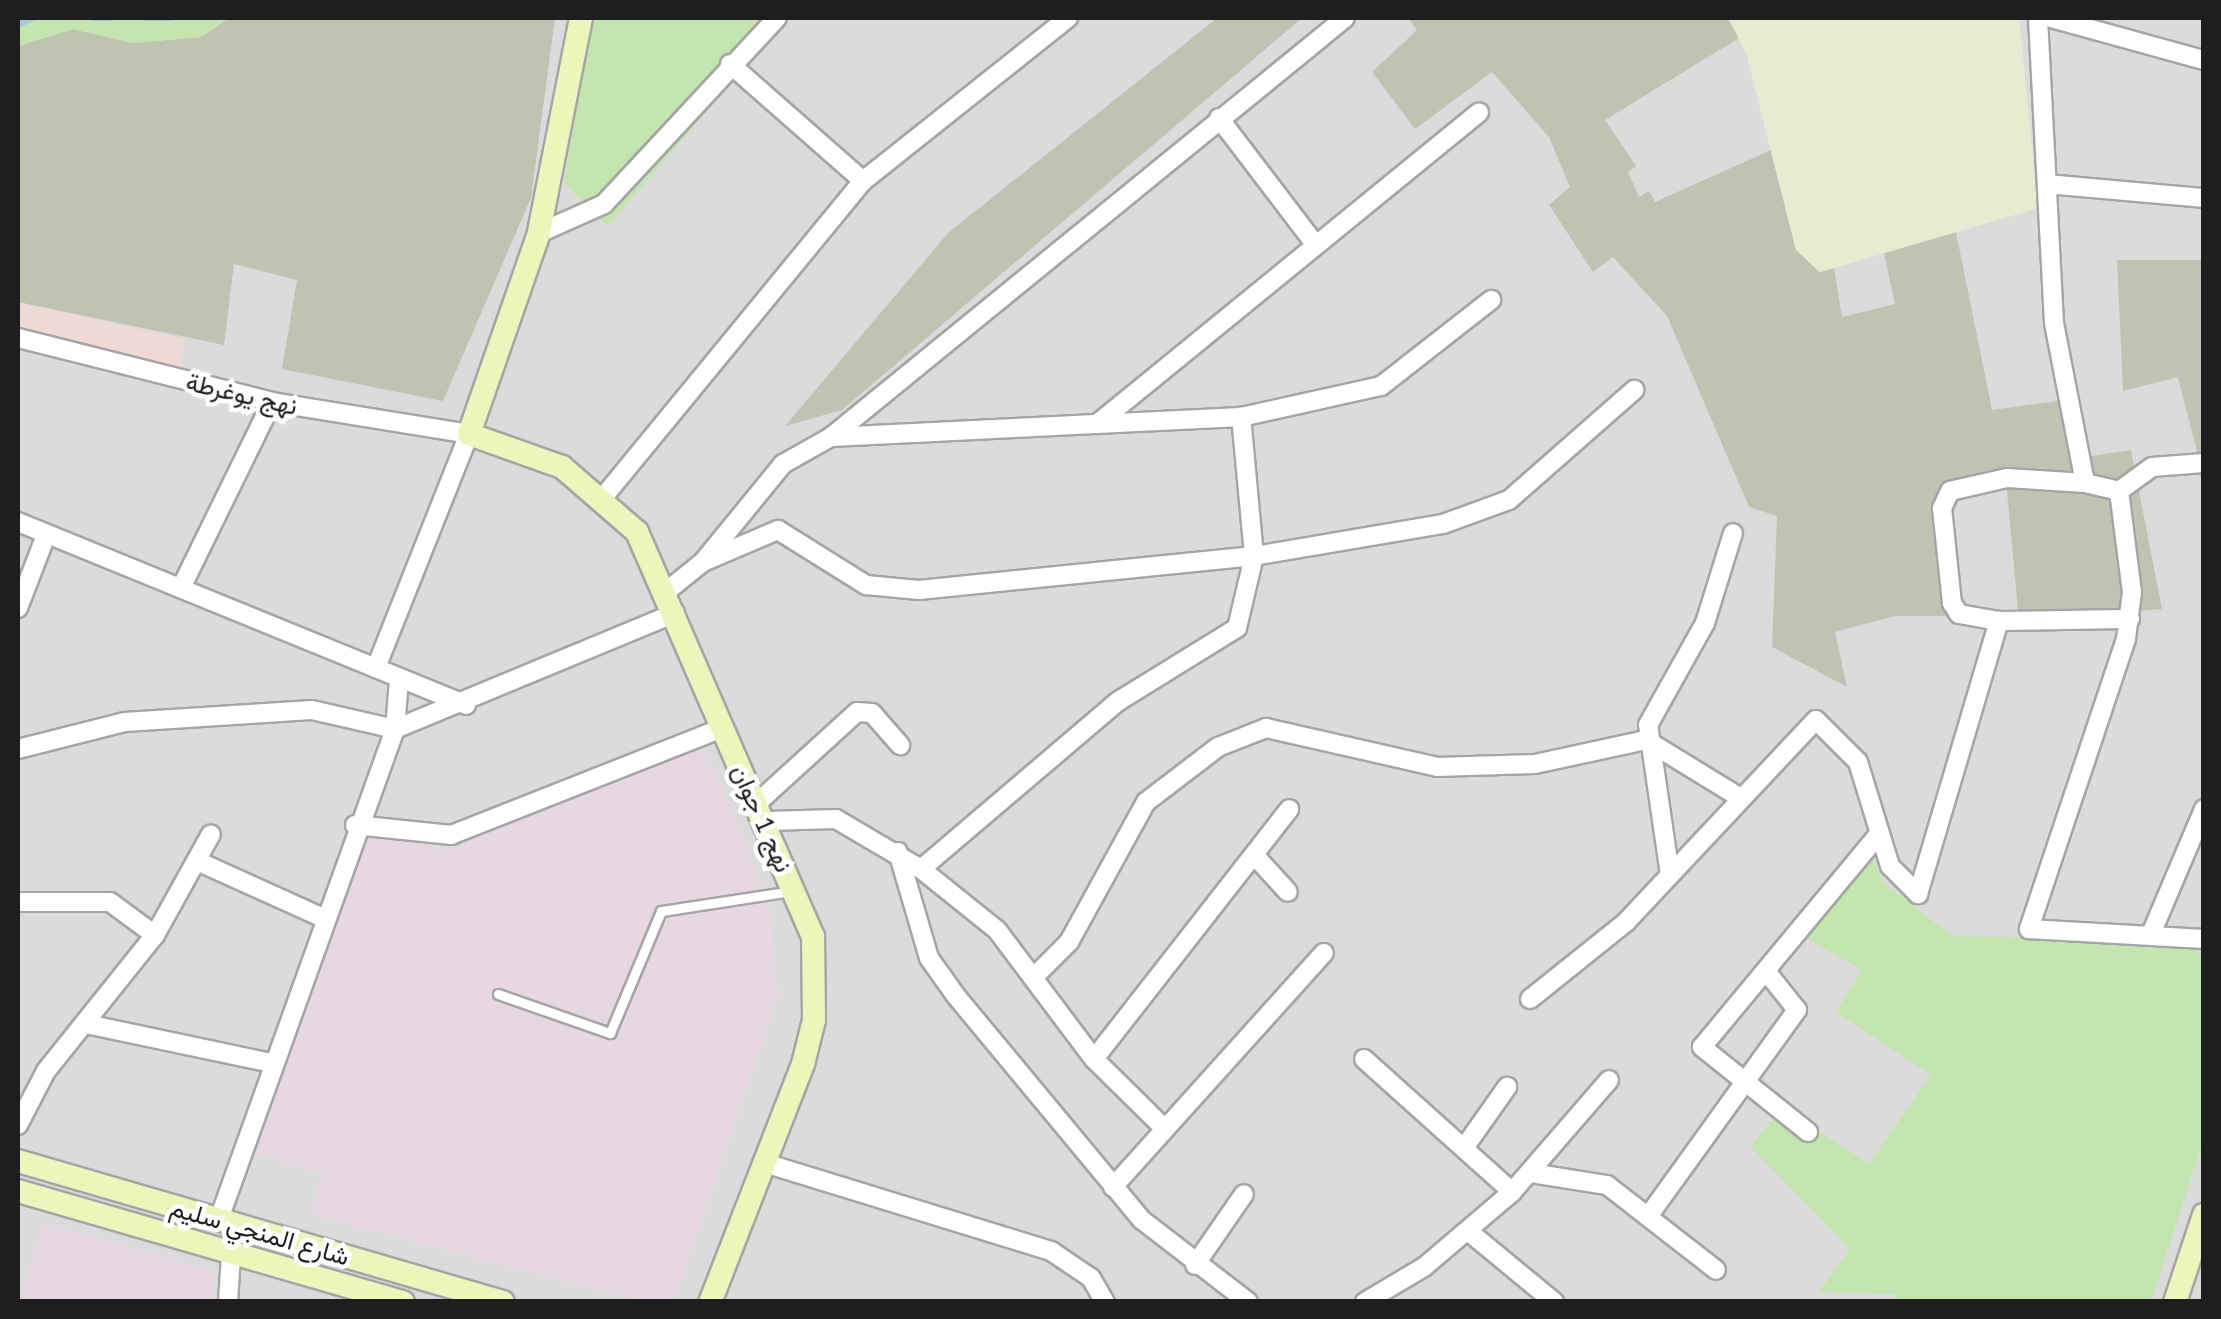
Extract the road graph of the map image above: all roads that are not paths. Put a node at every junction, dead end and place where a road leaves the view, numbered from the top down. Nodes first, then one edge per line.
1 (581, 18) edge
2 (777, 18) edge
3 (1068, 18) edge
4 (1345, 18) edge
5 (2038, 18) edge
6 (2051, 18) edge
7 (2204, 60) edge
8 (730, 64) junction
9 (1479, 112) dead end
10 (1219, 118) junction
11 (864, 181) junction
12 (2048, 184) junction
13 (2204, 198) edge
14 (539, 233) junction
15 (1312, 240) junction
16 (1491, 300) dead end
17 (18, 338) edge
18 (1634, 390) dead end
19 (272, 402) junction
20 (1241, 417) junction
21 (1097, 424) junction
22 (469, 434) junction
23 (830, 437) junction
24 (2204, 464) edge
25 (2085, 483) junction
26 (2119, 491) junction
27 (605, 496) junction
28 (18, 522) edge
29 (1733, 534) dead end
30 (46, 536) junction
31 (1254, 556) junction
32 (704, 562) junction
33 (181, 588) junction
34 (671, 602) junction
35 (18, 608) edge
36 (2130, 620) junction
37 (1999, 621) junction
38 (376, 668) junction
39 (400, 678) junction
40 (466, 705) junction
41 (723, 728) junction
42 (395, 729) junction
43 (1646, 740) junction
44 (900, 745) dead end
45 (18, 750) edge
46 (1739, 797) junction
47 (1290, 808) dead end
48 (2204, 809) edge
49 (763, 812) junction
50 (354, 824) junction
51 (211, 834) dead end
52 (1878, 835) junction
53 (898, 852) junction
54 (1256, 857) junction
55 (196, 861) junction
56 (921, 869) junction
57 (1670, 875) junction
58 (794, 891) junction
59 (1288, 892) dead end
60 (18, 902) edge
61 (321, 917) junction
62 (2151, 934) junction
63 (155, 935) junction
64 (2204, 939) edge
65 (1324, 953) dead end
66 (1766, 971) junction
67 (1038, 974) junction
68 (498, 994) dead end
69 (1530, 999) dead end
70 (91, 1024) junction
71 (1094, 1059) junction
72 (1364, 1059) dead end
73 (272, 1063) junction
74 (1609, 1080) dead end
75 (1746, 1084) junction
76 (1507, 1087) dead end
77 (18, 1126) edge
78 (1163, 1127) junction
79 (1808, 1132) dead end
80 (1464, 1148) junction
81 (18, 1161) edge
82 (768, 1164) junction
83 (1531, 1173) junction
84 (1113, 1186) junction
85 (18, 1191) edge
86 (1512, 1192) junction
87 (1244, 1194) dead end
88 (1652, 1211) junction
89 (2204, 1215) edge
90 (226, 1222) junction
91 (1468, 1231) junction
92 (228, 1252) junction
93 (1195, 1265) junction
94 (1716, 1270) dead end
95 (228, 1302) edge
96 (403, 1302) edge
97 (503, 1302) edge
98 (710, 1302) edge
99 (1105, 1302) edge
100 (1248, 1302) edge
101 (1366, 1302) edge
102 (1554, 1302) edge
103 (2175, 1302) edge

1 - 14 street
2 - 8 street
3 - 11 street
4 - 10 street
5 - 12 street
6 - 7 street
8 - 11 street
8 - 14 street
9 - 15 street
10 - 15 street
10 - 23 street
11 - 27 street
12 - 13 street
12 - 25 street
14 - 22 street
15 - 21 street
16 - 20 street
17 - 19 street, نهج يوغرطة
18 - 31 street
19 - 22 street, نهج يوغرطة
19 - 33 street
20 - 21 street
20 - 31 street
21 - 23 street
22 - 27 street, نهج 1 جوان
22 - 38 street
23 - 32 street
24 - 26 street
25 - 26 street
25 - 37 street
26 - 36 street
27 - 34 street, نهج 1 جوان
28 - 30 street
29 - 43 street
30 - 33 street
30 - 35 street
31 - 32 street
31 - 56 street
32 - 34 street
33 - 38 street
34 - 40 street
34 - 41 street, نهج 1 جوان
36 - 37 street
36 - 62 street
37 - 52 street
38 - 39 street
39 - 40 street
39 - 42 street
40 - 42 street
41 - 49 street, نهج 1 جوان
41 - 50 street
42 - 45 street
42 - 50 street
43 - 46 street
43 - 57 street
43 - 67 street
44 - 49 street
46 - 52 street
46 - 57 street
47 - 54 street
48 - 62 street
49 - 53 street
49 - 58 street, نهج 1 جوان
50 - 61 street
51 - 55 street
52 - 66 street
53 - 56 street
53 - 84 street
54 - 59 street
54 - 71 street
55 - 61 street
55 - 63 street
56 - 67 street
57 - 69 street
58 - 68 lane
58 - 82 street, نهج 1 جوان
60 - 63 street
61 - 73 street
62 - 64 street
63 - 70 street
65 - 78 street
66 - 75 street
66 - 75 street
67 - 71 street
70 - 73 street
70 - 77 street
71 - 78 street
72 - 80 street
73 - 90 street
74 - 83 street
75 - 79 street
75 - 88 street
76 - 80 street
78 - 84 street
80 - 86 street
81 - 90 street, شارع المنجي سليم
82 - 98 street, نهج 1 جوان
82 - 99 street
83 - 86 street
83 - 88 street
84 - 93 street
85 - 92 street, شارع المنجي سليم
86 - 91 street
87 - 93 street
88 - 94 street
89 - 103 street
90 - 92 street
90 - 97 street, شارع المنجي سليم
91 - 101 street
91 - 102 street
92 - 95 street
92 - 96 street, شارع المنجي سليم
93 - 100 street

